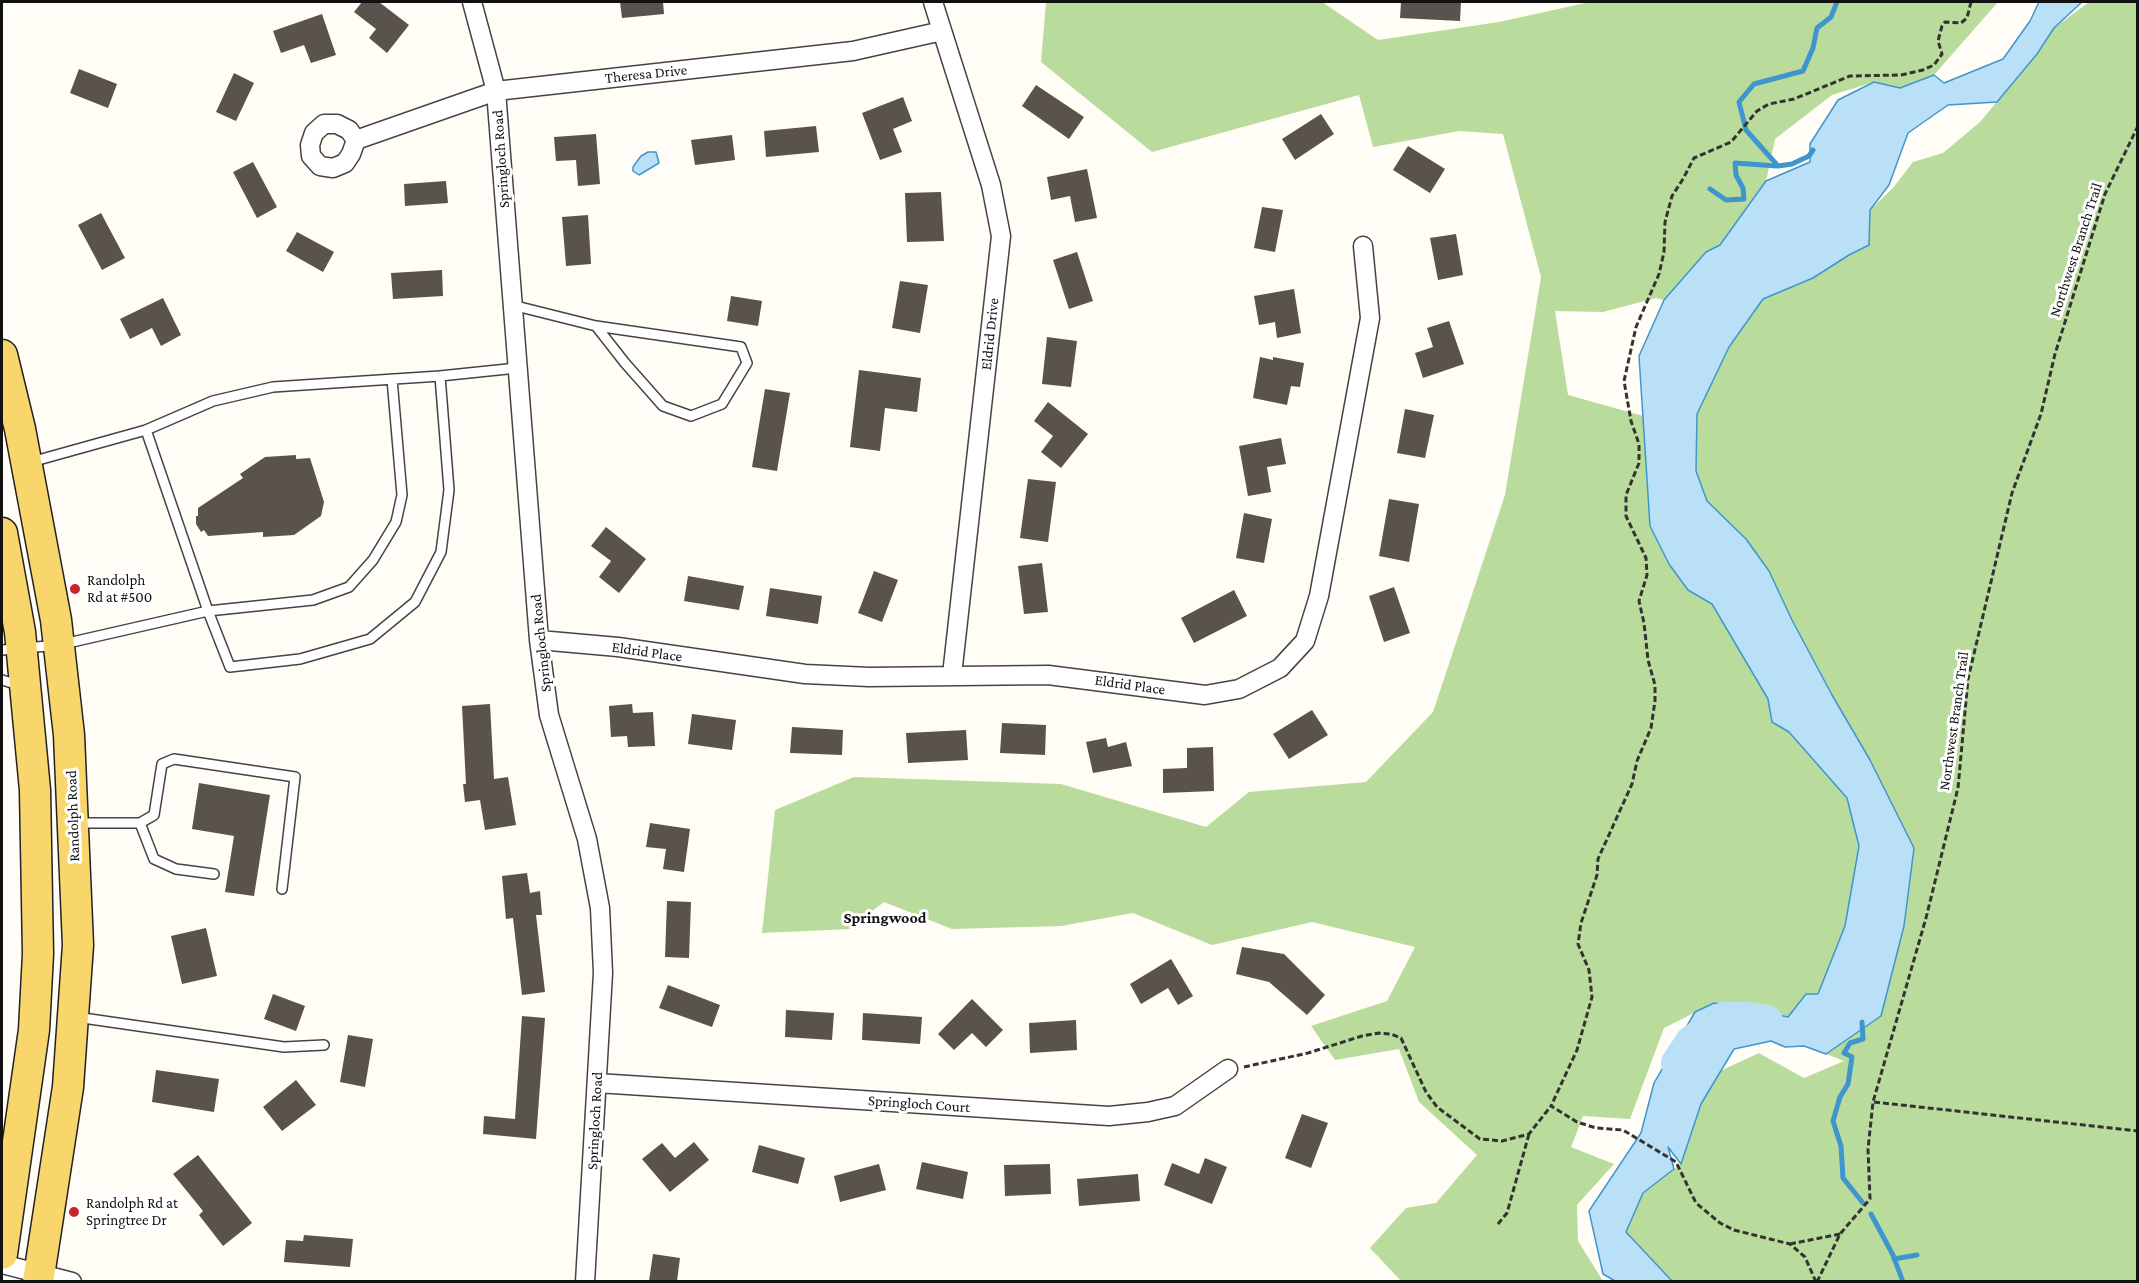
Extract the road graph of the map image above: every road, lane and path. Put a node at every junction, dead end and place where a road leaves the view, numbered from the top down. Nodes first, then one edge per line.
1 (472, 2) edge
2 (933, 2) edge
3 (1971, 2) edge
4 (942, 31) junction
5 (496, 91) junction
6 (2138, 126) edge
7 (356, 140) dead end
8 (1363, 246) dead end
9 (512, 305) junction
10 (596, 326) junction
11 (2, 355) edge
12 (517, 368) junction
13 (440, 376) junction
14 (392, 379) junction
15 (146, 430) junction
16 (26, 463) junction
17 (2, 533) edge
18 (208, 611) junction
19 (539, 640) junction
20 (59, 645) junction
21 (12, 649) edge
22 (952, 675) junction
23 (14, 684) edge
24 (140, 823) junction
25 (73, 824) junction
26 (214, 874) dead end
27 (282, 889) dead end
28 (73, 1017) junction
29 (324, 1045) dead end
30 (1228, 1069) joint
31 (597, 1083) junction
32 (1873, 1102) junction
33 (1551, 1106) junction
34 (2138, 1131) edge
35 (1529, 1134) junction
36 (1498, 1224) dead end
37 (1840, 1234) junction
38 (1790, 1244) junction
39 (2, 1264) edge
40 (25, 1269) edge
41 (72, 1281) edge
42 (585, 1281) edge
43 (1817, 1281) edge

1 - 5 street, Springloch Road
2 - 4 street, Eldrid Drive
3 - 33 path
4 - 5 street, Theresa Drive
4 - 22 street, Eldrid Drive
5 - 7 street, Theresa Drive
5 - 9 street, Springloch Road
6 - 32 path, Northwest Branch Trail
8 - 22 street, Eldrid Place
9 - 10 lane
9 - 12 street, Springloch Road
10 - 10 lane
11 - 16 main road, Randolph Road
12 - 13 lane
12 - 19 street, Springloch Road
13 - 14 lane
13 - 18 lane
14 - 15 lane
14 - 18 lane
15 - 16 lane
15 - 18 lane
16 - 20 main road, Randolph Road
17 - 21 main road
18 - 20 lane
19 - 22 street, Eldrid Place
19 - 31 street, Springloch Road
20 - 21 lane
20 - 25 main road, Randolph Road
21 - 23 main road
23 - 40 main road
24 - 25 lane
24 - 26 lane
24 - 27 lane
25 - 28 main road, Randolph Road
28 - 29 lane
28 - 40 main road, Randolph Road
30 - 31 street, Springloch Court
30 - 35 path
31 - 42 street, Springloch Road
32 - 34 path
32 - 37 path, Northwest Branch Trail
33 - 35 path
33 - 38 path
35 - 36 path
37 - 38 path
37 - 43 path, Northwest Branch Trail
38 - 43 path
39 - 40 street
40 - 41 street

